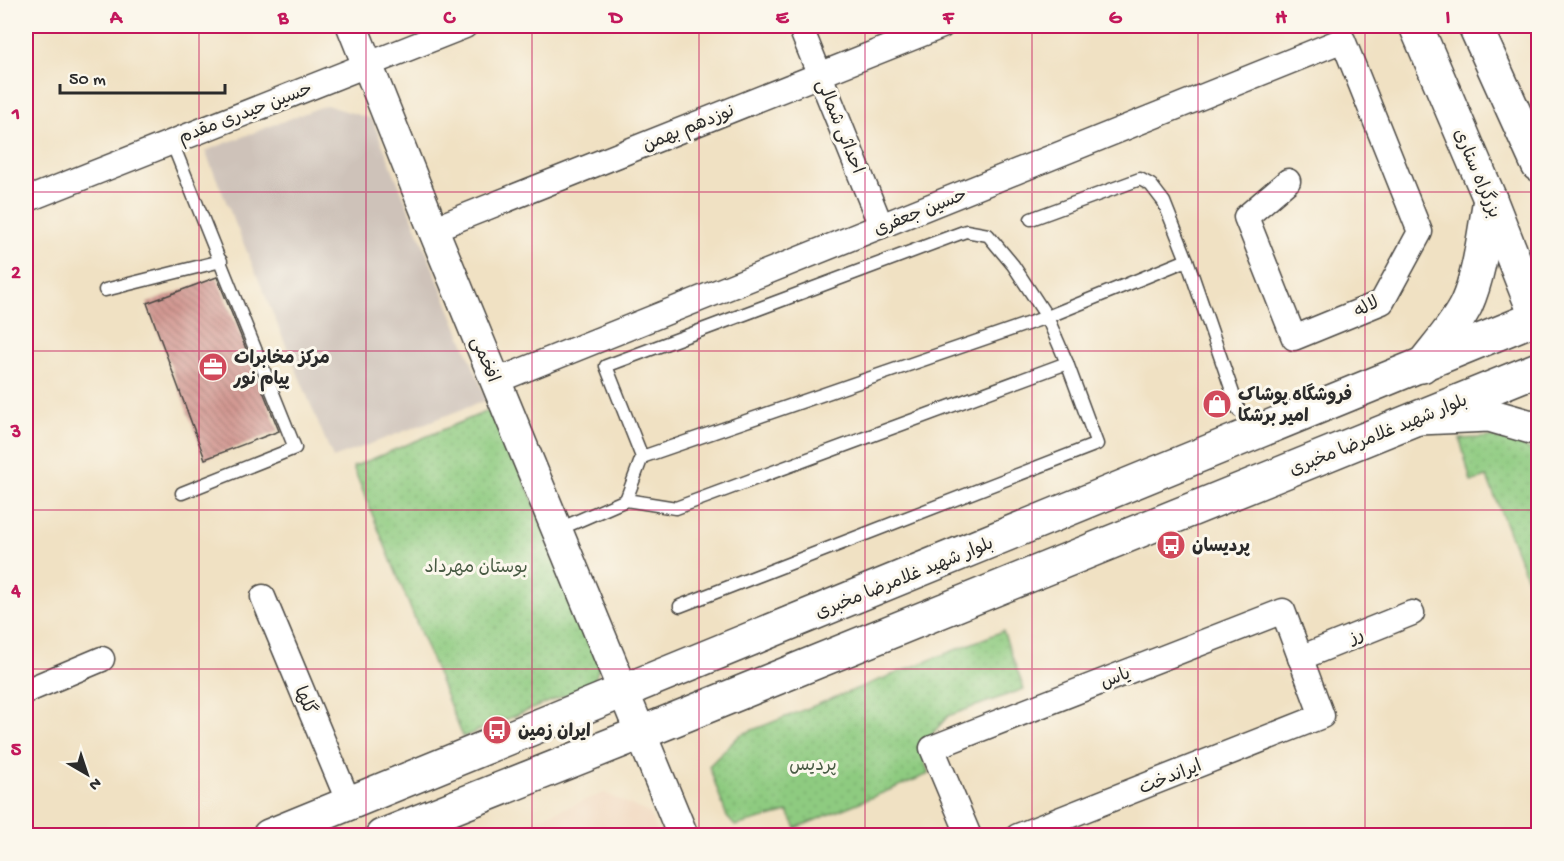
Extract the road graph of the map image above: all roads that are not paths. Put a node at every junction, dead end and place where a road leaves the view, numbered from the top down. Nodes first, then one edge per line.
1 (352, 26) edge
2 (465, 26) edge
3 (800, 26) edge
4 (942, 26) edge
5 (1416, 26) edge
6 (1475, 26) edge
7 (1343, 40) joint
8 (367, 65) junction
9 (1497, 72) junction
10 (820, 74) junction
11 (1539, 113) edge
12 (171, 140) junction
13 (1539, 165) edge
14 (1288, 181) dead end
15 (1490, 199) junction
16 (26, 200) edge
17 (1031, 219) dead end
18 (881, 226) junction
19 (433, 228) junction
20 (1187, 260) junction
21 (221, 261) junction
22 (105, 290) dead end
23 (1047, 317) junction
24 (1538, 318) edge
25 (1067, 363) junction
26 (1422, 366) junction
27 (1539, 369) edge
28 (496, 381) junction
29 (1239, 411) dead end
30 (1419, 418) junction
31 (1539, 429) edge
32 (642, 457) junction
33 (182, 493) dead end
34 (626, 500) junction
35 (557, 530) junction
36 (263, 597) dead end
37 (680, 606) dead end
38 (1412, 613) dead end
39 (1300, 658) junction
40 (102, 659) dead end
41 (26, 691) edge
42 (624, 691) junction
43 (1322, 716) joint
44 (641, 733) junction
45 (349, 803) junction
46 (269, 836) edge
47 (382, 836) edge
48 (683, 836) edge
49 (969, 836) edge
50 (1018, 836) edge

1 - 8 street, افخمی
2 - 8 street, حسین حیدری مقدم
3 - 10 street, احداثی شمالی
4 - 10 street, نوزدهم بهمن
5 - 15 main road, بزرگراه ستاری
6 - 9 main road
7 - 14 street, لاله
7 - 18 street, حسین جعفری
8 - 12 street, حسین حیدری مقدم
8 - 19 street, افخمی
9 - 11 main road
9 - 13 main road
10 - 18 street, احداثی شمالی
10 - 19 street, نوزدهم بهمن
12 - 16 street, حسین حیدری مقدم
12 - 21 lane
15 - 24 main road, بزرگراه ستاری
15 - 26 main road
17 - 20 lane
18 - 28 street, حسین جعفری
19 - 28 street, افخمی
20 - 23 lane
20 - 29 lane
21 - 22 lane
21 - 33 lane
23 - 25 lane
23 - 32 lane
23 - 32 lane
24 - 26 main road, بلوار شهید غلامرضا مخبری
25 - 34 lane
25 - 37 lane
26 - 42 main road, بلوار شهید غلامرضا مخبری
27 - 30 main road, بلوار شهید غلامرضا مخبری
28 - 35 street, افخمی
30 - 31 main road
30 - 44 main road, بلوار شهید غلامرضا مخبری
32 - 34 lane
34 - 35 lane
35 - 42 street, افخمی
36 - 45 street, گلها
38 - 39 street, رز
39 - 43 street, یاس
39 - 49 street, یاس
40 - 41 street
42 - 44 street, افخمی
42 - 45 main road, بلوار شهید غلامرضا مخبری
43 - 50 street, ایراندخت
44 - 47 main road, بلوار شهید غلامرضا مخبری
44 - 48 street, افخمی
45 - 46 main road, بلوار شهید غلامرضا مخبری

